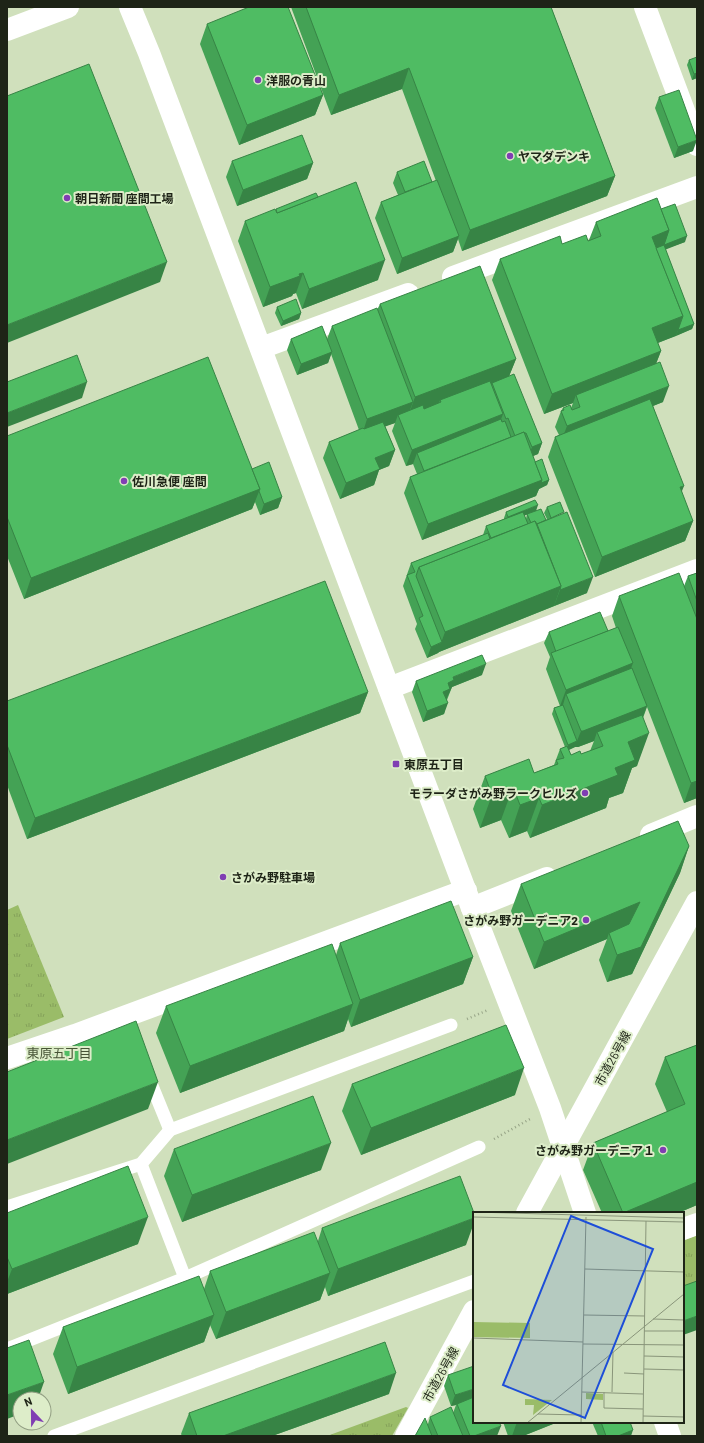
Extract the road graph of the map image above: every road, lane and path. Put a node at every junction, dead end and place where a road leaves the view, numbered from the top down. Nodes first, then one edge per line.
1 (68, 7) edge
2 (130, 7) edge
3 (645, 7) edge
4 (7, 30) edge
5 (697, 145) edge
6 (697, 186) edge
7 (261, 348) junction
8 (697, 570) edge
9 (389, 688) junction
10 (697, 816) edge
11 (632, 843) edge
12 (566, 870) edge
13 (469, 899) junction
14 (697, 902) edge
15 (508, 1002) junction
16 (451, 1025) joint
17 (7, 1058) edge
18 (144, 1066) edge
19 (550, 1108) junction
20 (170, 1130) junction
21 (479, 1147) joint
22 (562, 1148) junction
23 (141, 1164) junction
24 (7, 1207) edge
25 (528, 1212) edge
26 (584, 1212) edge
27 (697, 1224) edge
28 (684, 1229) edge
29 (185, 1278) junction
30 (473, 1282) edge
31 (473, 1313) edge
32 (7, 1349) edge
33 (37, 1386) edge
34 (39, 1391) edge
35 (72, 1433) edge
36 (54, 1436) edge
37 (406, 1436) edge

1 - 4 main road
2 - 7 main road
3 - 5 main road
6 - 7 main road
7 - 9 main road
8 - 9 main road
9 - 13 main road
10 - 11 main road
12 - 13 main road
13 - 15 main road
13 - 17 main road
14 - 22 main road, 市道26号線
15 - 16 path
15 - 19 main road
16 - 20 lane
18 - 20 lane
19 - 21 path
19 - 22 main road
20 - 23 lane
21 - 29 lane
22 - 25 main road, 市道26号線
22 - 26 main road
23 - 24 lane
23 - 29 lane
27 - 28 main road
29 - 32 lane
30 - 35 lane
31 - 37 main road, 市道26号線
33 - 34 path
35 - 36 lane

